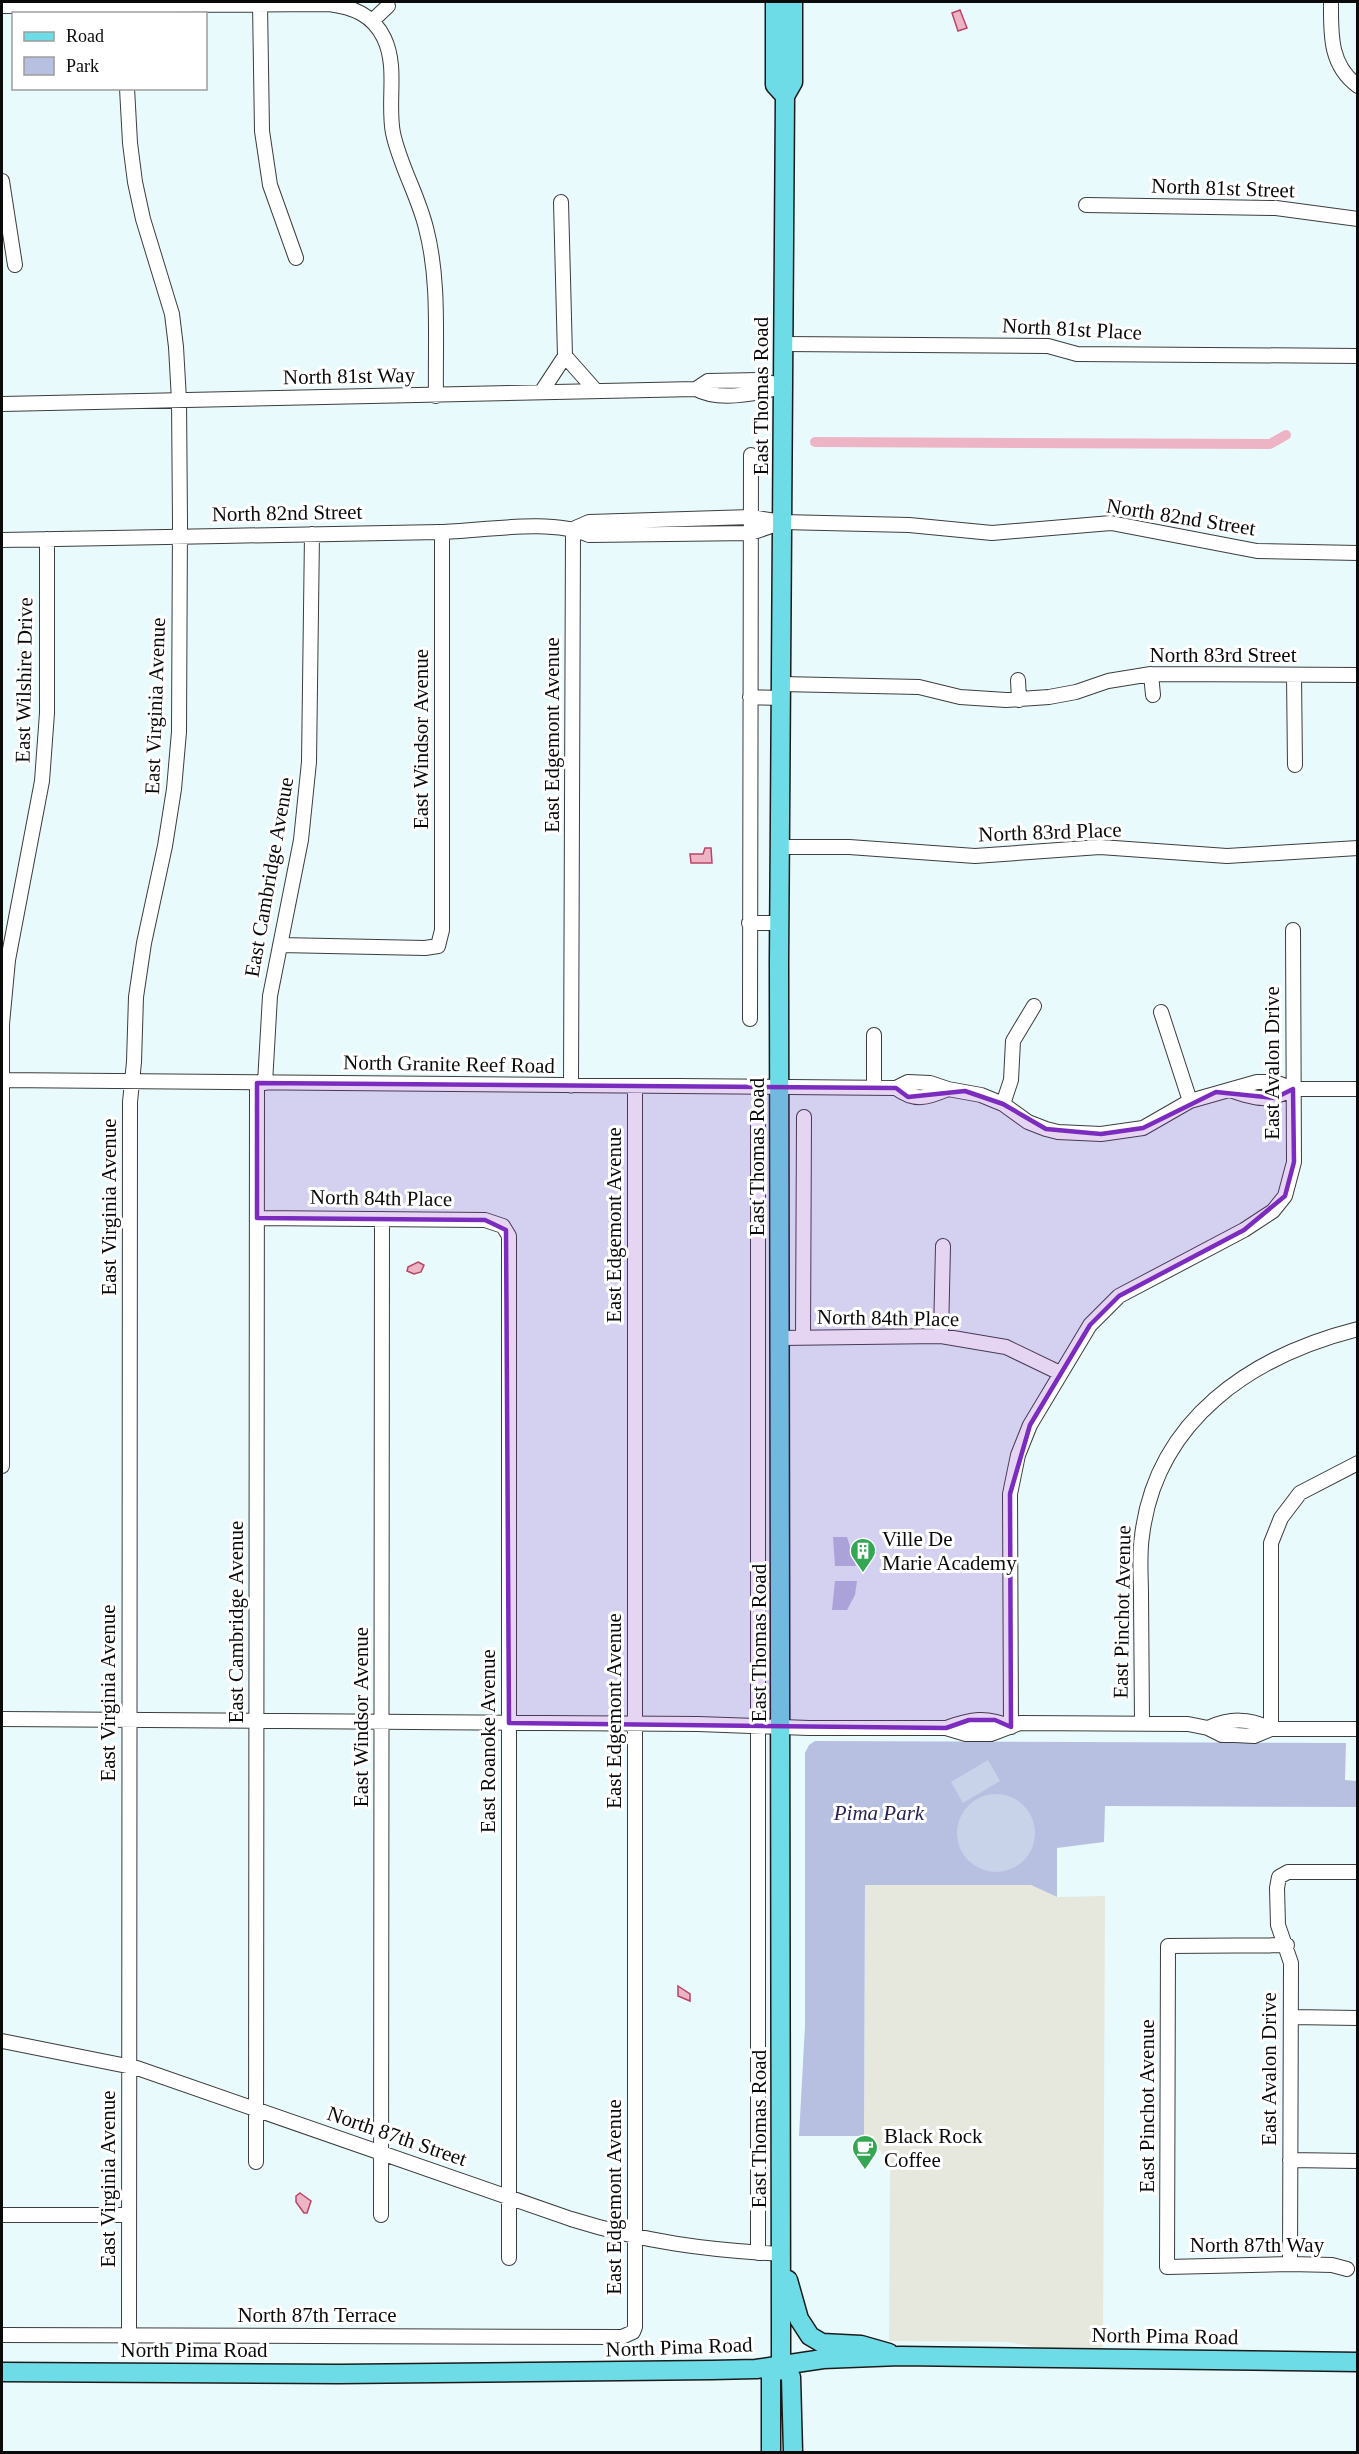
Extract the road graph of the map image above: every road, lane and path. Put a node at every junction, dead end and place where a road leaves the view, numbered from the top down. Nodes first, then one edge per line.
1 (776, 2) edge
2 (793, 2) edge
3 (1331, 2) edge
4 (260, 4) junction
5 (2, 6) edge
6 (388, 6) dead end
7 (126, 7) edge
8 (372, 21) junction
9 (1354, 84) edge
10 (127, 90) edge
11 (785, 96) junction
12 (2, 181) edge
13 (561, 202) dead end
14 (1086, 205) dead end
15 (1358, 219) edge
16 (296, 258) dead end
17 (15, 265) dead end
18 (784, 344) junction
19 (565, 356) junction
20 (1358, 356) edge
21 (784, 386) junction
22 (542, 391) junction
23 (596, 391) junction
24 (436, 396) junction
25 (179, 400) junction
26 (2, 404) edge
27 (751, 454) dead end
28 (751, 517) junction
29 (782, 522) junction
30 (573, 529) junction
31 (442, 532) junction
32 (751, 533) junction
33 (312, 534) junction
34 (180, 535) junction
35 (47, 539) junction
36 (2, 540) edge
37 (1358, 553) edge
38 (1151, 674) junction
39 (1294, 675) junction
40 (1358, 675) edge
41 (1018, 680) dead end
42 (781, 691) junction
43 (1153, 695) dead end
44 (750, 697) junction
45 (1018, 700) junction
46 (1295, 765) dead end
47 (780, 847) junction
48 (1358, 848) edge
49 (749, 923) junction
50 (780, 923) junction
51 (1293, 930) dead end
52 (280, 945) junction
53 (1034, 1005) dead end
54 (1161, 1012) dead end
55 (750, 1019) dead end
56 (874, 1035) dead end
57 (2, 1080) edge
58 (131, 1082) junction
59 (261, 1083) junction
60 (571, 1086) junction
61 (635, 1087) junction
62 (780, 1088) junction
63 (874, 1088) junction
64 (1293, 1089) junction
65 (1358, 1089) edge
66 (1190, 1101) junction
67 (1003, 1104) junction
68 (758, 1116) dead end
69 (804, 1117) dead end
70 (257, 1218) junction
71 (382, 1219) junction
72 (503, 1226) joint
73 (943, 1246) dead end
74 (1358, 1329) edge
75 (941, 1336) junction
76 (780, 1338) junction
77 (803, 1338) junction
78 (1060, 1373) junction
79 (1358, 1463) edge
80 (2, 1466) edge
81 (2, 1719) edge
82 (129, 1720) junction
83 (257, 1721) junction
84 (382, 1722) junction
85 (509, 1723) junction
86 (635, 1724) junction
87 (1142, 1724) junction
88 (759, 1726) junction
89 (782, 1727) junction
90 (1011, 1727) junction
91 (1271, 1729) junction
92 (1358, 1729) edge
93 (1358, 1872) edge
94 (1287, 1945) junction
95 (1291, 2017) junction
96 (1358, 2018) edge
97 (2, 2041) edge
98 (129, 2066) junction
99 (256, 2110) junction
100 (381, 2153) junction
101 (1290, 2160) junction
102 (1358, 2161) edge
103 (256, 2162) dead end
104 (508, 2197) junction
105 (2, 2215) edge
106 (129, 2215) junction
107 (381, 2215) dead end
108 (635, 2237) junction
109 (758, 2253) junction
110 (782, 2254) junction
111 (508, 2258) dead end
112 (1290, 2264) junction
113 (1167, 2267) joint
114 (1347, 2269) dead end
115 (632, 2334) joint
116 (2, 2335) edge
117 (129, 2335) junction
118 (900, 2356) junction
119 (1358, 2362) edge
120 (781, 2364) junction
121 (2, 2372) edge
122 (771, 2452) edge
123 (793, 2452) edge

1 - 11 main road, East Thomas Road
2 - 11 main road, East Thomas Road
3 - 9 street
4 - 7 street
4 - 8 street
4 - 16 street
5 - 7 street
6 - 8 street
8 - 24 street
10 - 25 street, East Virginia Avenue
11 - 18 main road, East Thomas Road
12 - 17 street
13 - 19 street
14 - 15 street, North 81st Street
18 - 20 street, North 81st Place
18 - 21 main road, East Thomas Road
19 - 22 street
19 - 23 street
21 - 23 street, North 81st Way
21 - 29 main road, East Thomas Road
22 - 23 street, North 81st Way
22 - 24 street, North 81st Way
24 - 25 street, North 81st Way
25 - 26 street, North 81st Way
25 - 34 street, East Virginia Avenue
27 - 28 street, East Thomas Road
28 - 29 street, North 82nd Street
28 - 30 street, North 82nd Street
28 - 32 street, East Thomas Road
29 - 32 street, North 82nd Street
29 - 37 street, North 82nd Street
29 - 42 main road, East Thomas Road
30 - 31 street, North 82nd Street
30 - 32 street, North 82nd Street
30 - 60 street, East Edgemont Avenue
31 - 33 street, North 82nd Street
31 - 52 street, East Windsor Avenue
32 - 44 street, East Thomas Road
33 - 34 street, North 82nd Street
33 - 52 street, East Cambridge Avenue
34 - 35 street, North 82nd Street
34 - 58 street, East Virginia Avenue
35 - 36 street, North 82nd Street
35 - 57 street, East Wilshire Drive
38 - 39 street, North 83rd Street
38 - 43 street
38 - 45 street, North 83rd Street
39 - 40 street, North 83rd Street
39 - 46 street
41 - 45 street
42 - 44 street
42 - 45 street, North 83rd Street
42 - 47 main road, East Thomas Road
44 - 49 street, East Thomas Road
47 - 48 street, North 83rd Place
47 - 50 main road, East Thomas Road
49 - 50 street
49 - 55 street, East Thomas Road
50 - 62 main road, East Thomas Road
51 - 64 street, East Avalon Drive
52 - 59 street, East Cambridge Avenue
53 - 67 street
54 - 66 street
56 - 63 street
57 - 58 street, North Granite Reef Road
57 - 80 street, East Wilshire Drive
58 - 59 street, North Granite Reef Road
58 - 82 street, East Virginia Avenue
59 - 60 street, North Granite Reef Road
59 - 70 street, East Cambridge Avenue
60 - 61 street, North Granite Reef Road
61 - 62 street, North Granite Reef Road
61 - 86 street, East Edgemont Avenue
62 - 63 street, North Granite Reef Road
62 - 76 main road, East Thomas Road
63 - 67 street, North Granite Reef Road
64 - 65 street, North Granite Reef Road
64 - 66 street, North Granite Reef Road
64 - 78 street, East Avalon Drive
66 - 67 street, North Granite Reef Road
68 - 88 street, East Thomas Road
69 - 77 street
70 - 71 street, North 84th Place
70 - 83 street, East Cambridge Avenue
71 - 72 street, North 84th Place
71 - 84 street, East Windsor Avenue
72 - 85 street, East Roanoke Avenue
73 - 75 street
74 - 87 street, East Pinchot Avenue
75 - 77 street, North 84th Place
75 - 78 street, North 84th Place
76 - 77 street, North 84th Place
76 - 89 main road, East Thomas Road
78 - 90 street
79 - 91 street
81 - 82 street
82 - 83 street
82 - 98 street, East Virginia Avenue
83 - 84 street
83 - 99 street, East Cambridge Avenue
84 - 85 street
84 - 100 street, East Windsor Avenue
85 - 86 street
85 - 104 street, East Roanoke Avenue
86 - 88 street
86 - 108 street, East Edgemont Avenue
87 - 90 street
87 - 91 street
88 - 89 street
88 - 109 street, East Thomas Road
89 - 90 street
89 - 110 main road, East Thomas Road
91 - 92 street
93 - 94 street, East Avalon Drive
94 - 95 street, East Avalon Drive
94 - 113 street, East Pinchot Avenue
95 - 96 street
95 - 101 street, East Avalon Drive
97 - 98 street, North 87th Street
98 - 99 street, North 87th Street
98 - 106 street, East Virginia Avenue
99 - 100 street, North 87th Street
99 - 103 street, East Cambridge Avenue
100 - 104 street, North 87th Street
100 - 107 street, East Windsor Avenue
101 - 102 street
101 - 112 street, East Avalon Drive
104 - 108 street, North 87th Street
104 - 111 street, East Roanoke Avenue
105 - 106 street
106 - 117 street, East Virginia Avenue
108 - 109 street, North 87th Street
108 - 115 street, East Edgemont Avenue
109 - 110 street, North 87th Street
110 - 118 main road
110 - 120 main road, East Thomas Road
112 - 113 street, North 87th Way
112 - 114 street, North 87th Way
115 - 117 street, North 87th Terrace
116 - 117 street, North 87th Terrace
118 - 119 main road, North Pima Road
118 - 120 main road, North Pima Road
120 - 121 main road, North Pima Road
120 - 122 main road, East Thomas Road
120 - 123 main road, East Thomas Road

